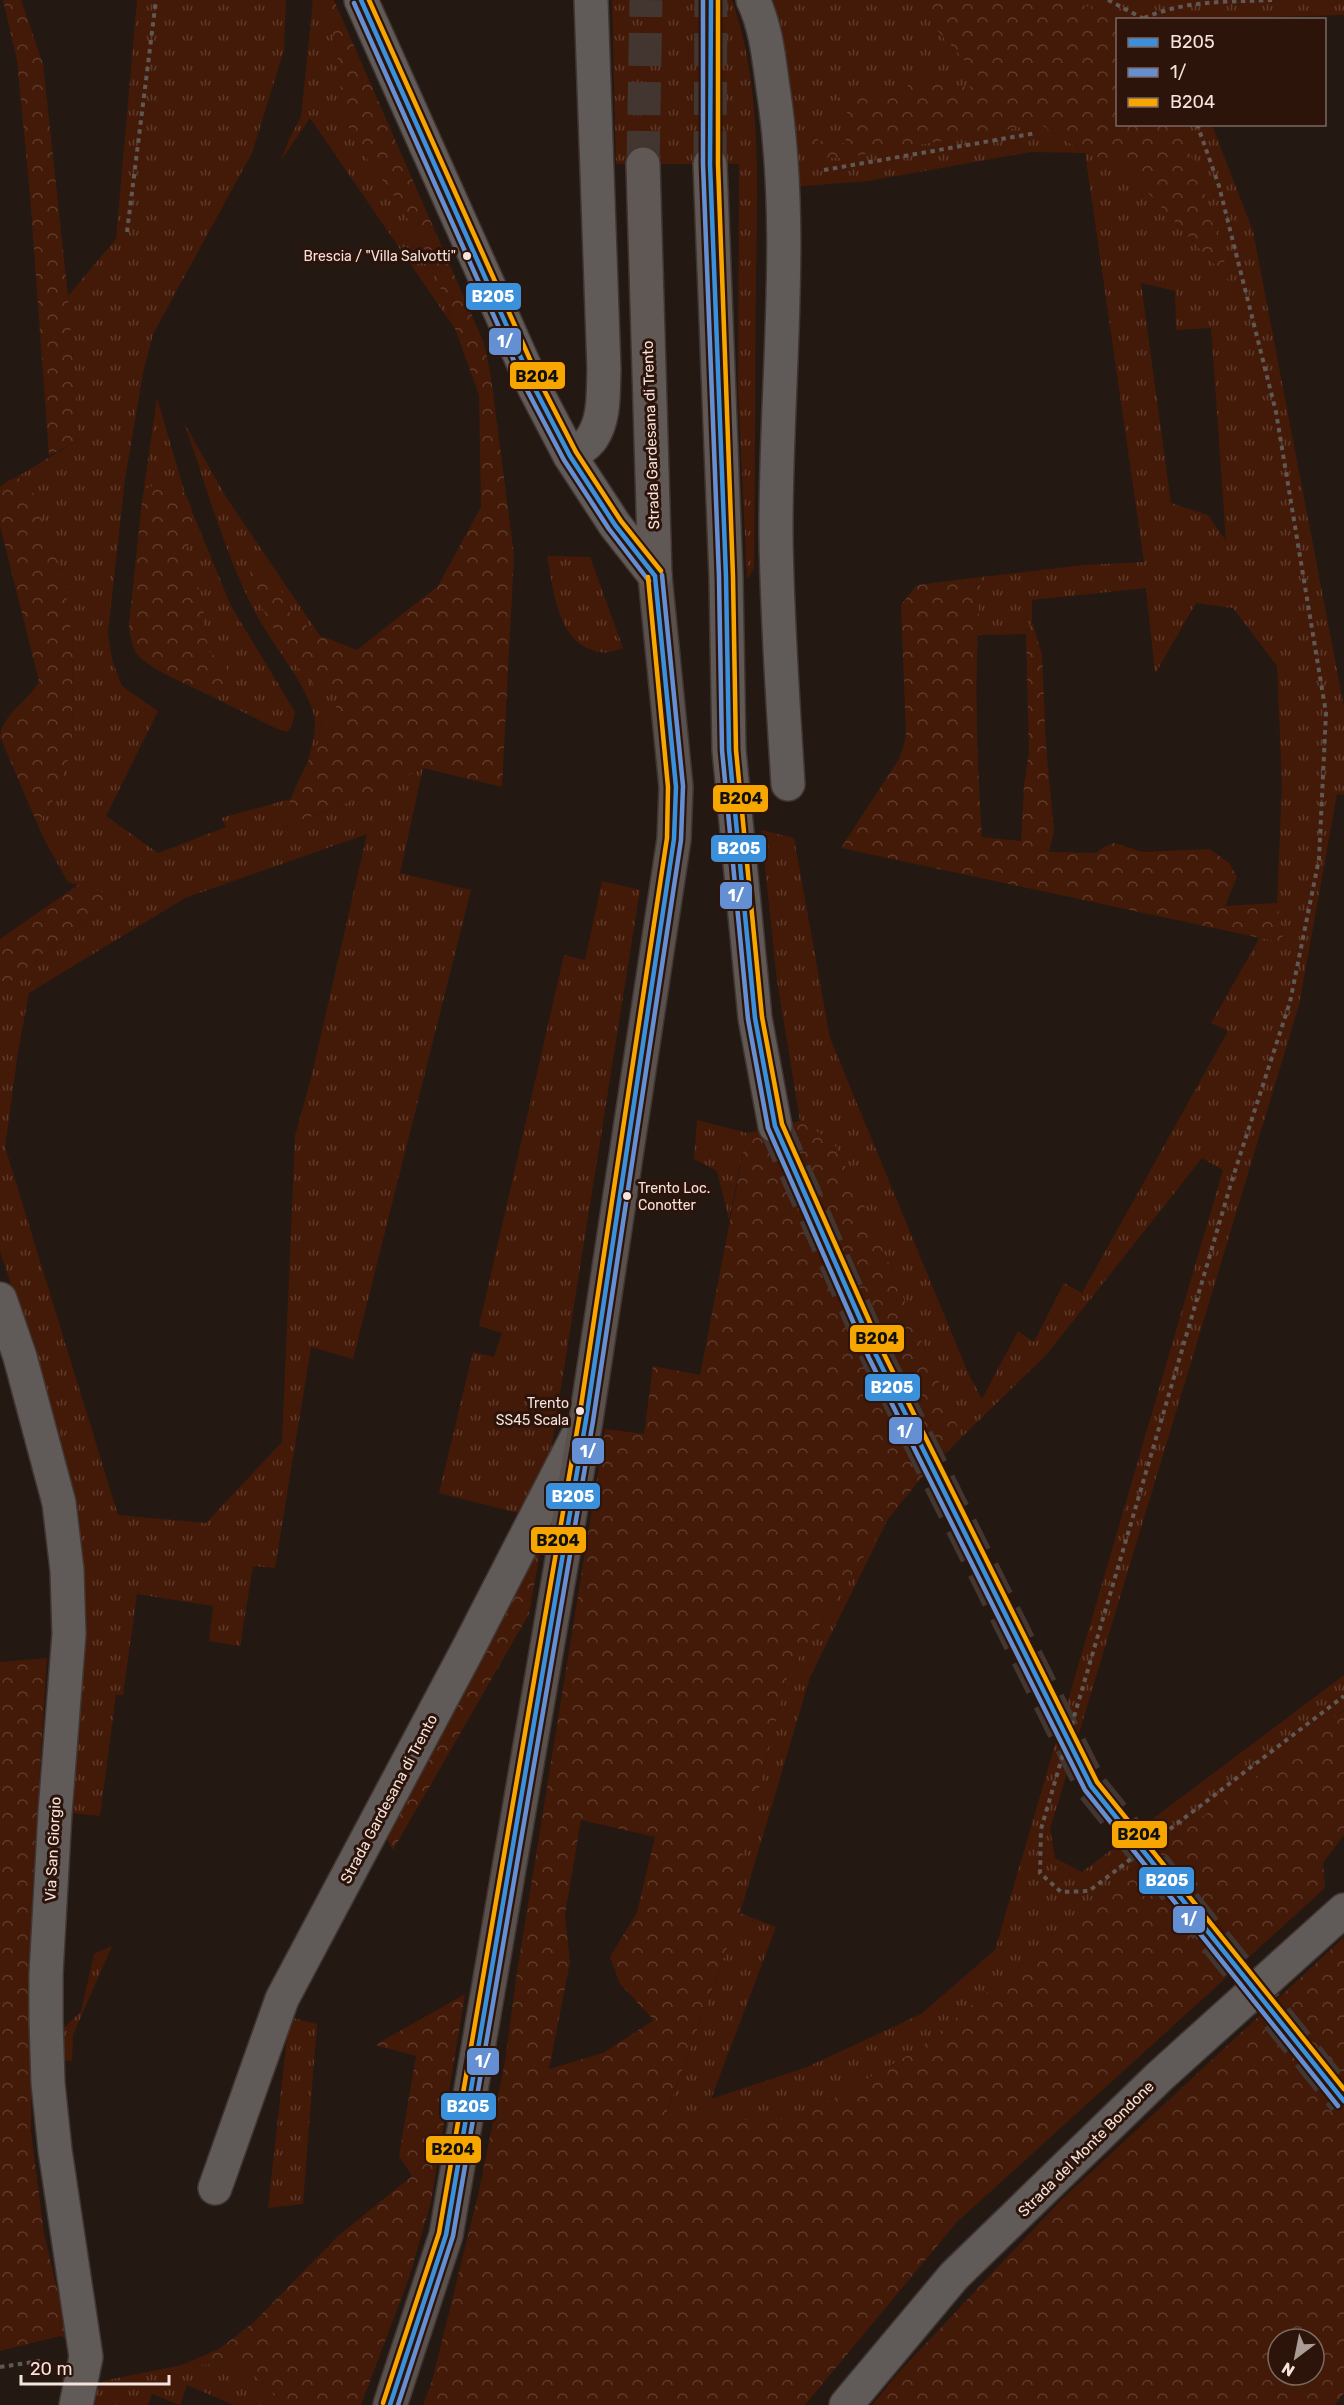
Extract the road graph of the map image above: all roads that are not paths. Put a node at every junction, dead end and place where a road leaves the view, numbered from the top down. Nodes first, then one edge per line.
1 (361, 0) edge
2 (591, 0) edge
3 (753, 0) edge
4 (643, 164) tunnel mouth
5 (710, 164) tunnel mouth
6 (570, 456) junction
7 (655, 576) junction
8 (788, 784) dead end
9 (775, 1126) tunnel mouth
10 (0, 1299) edge
11 (586, 1420) junction
12 (1344, 1910) edge
13 (215, 2188) dead end
14 (76, 2405) edge
15 (390, 2405) edge
16 (846, 2405) edge

1 - 6 street
2 - 6 street
3 - 8 street
4 - 7 highway, Strada Gardesana di Trento
5 - 9 highway
6 - 7 street
7 - 11 main road, Strada Gardesana di Trento
10 - 14 street, Via San Giorgio
11 - 13 street, Strada Gardesana di Trento
11 - 15 main road, Strada Gardesana di Trento
12 - 16 street, Strada del Monte Bondone

